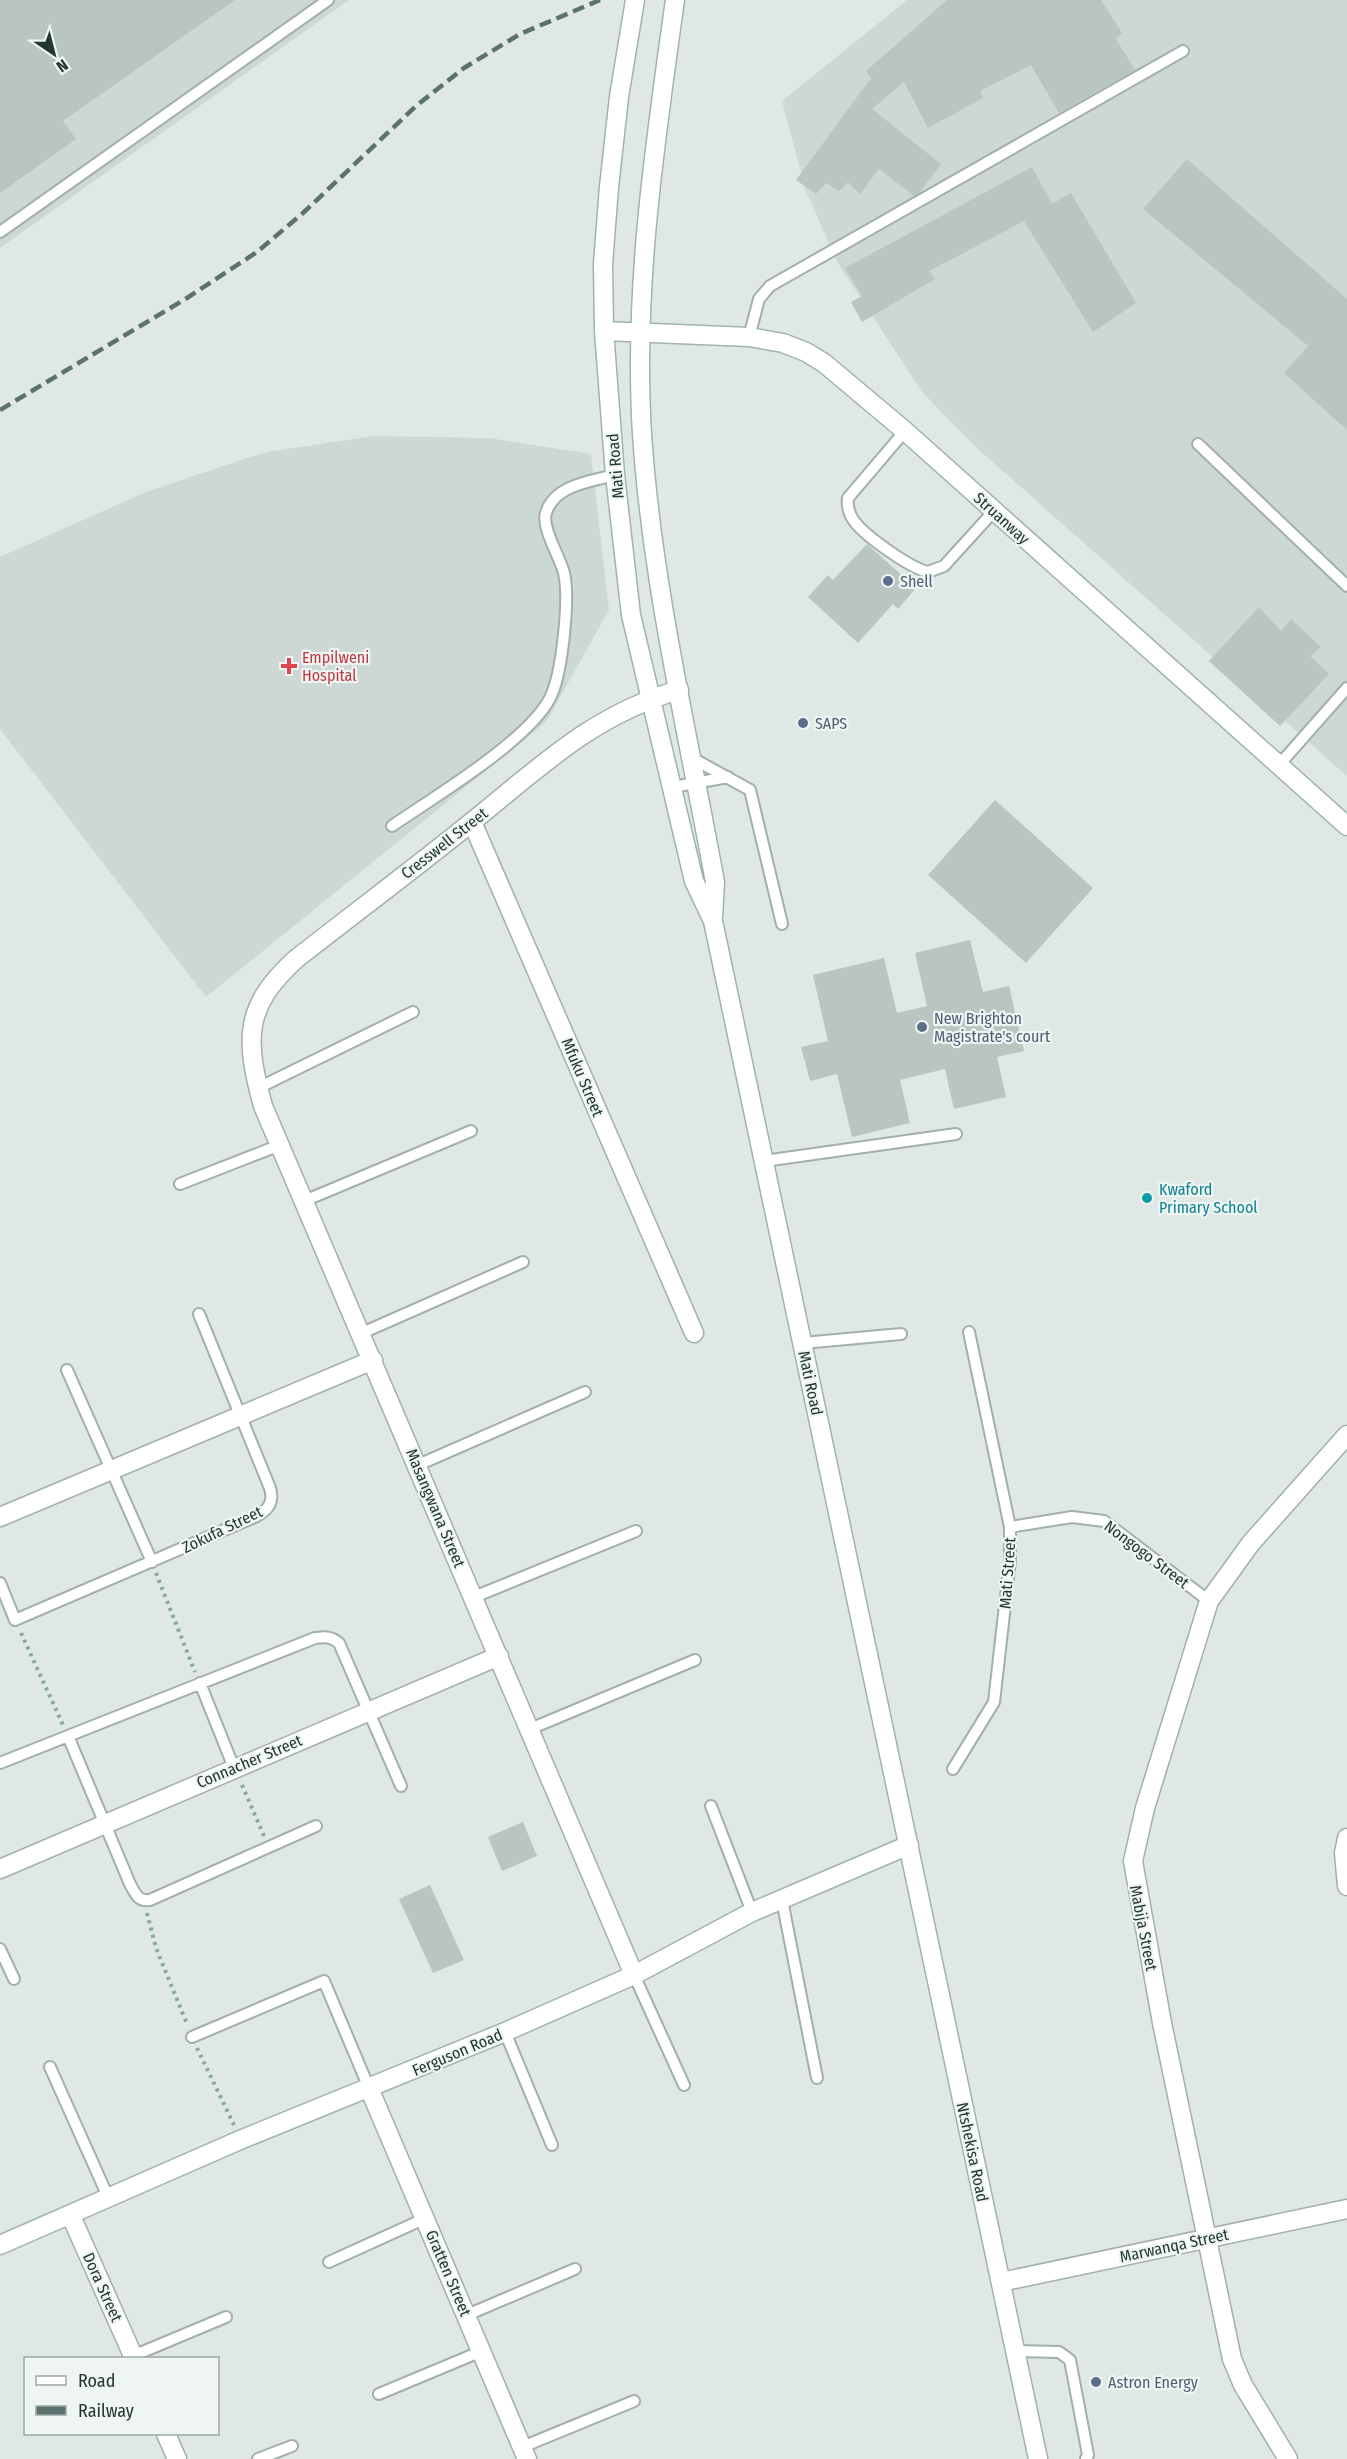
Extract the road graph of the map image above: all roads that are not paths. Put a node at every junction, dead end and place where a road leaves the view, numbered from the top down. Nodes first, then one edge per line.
1 (328, 0) edge
2 (635, 0) edge
3 (675, 0) edge
4 (1183, 51) dead end
5 (0, 232) edge
6 (604, 331) junction
7 (640, 331) junction
8 (749, 337) junction
9 (905, 431) junction
10 (1198, 444) dead end
11 (615, 475) junction
12 (994, 511) junction
13 (1347, 586) edge
14 (1347, 688) edge
15 (679, 690) junction
16 (651, 698) junction
17 (692, 758) junction
18 (1279, 765) junction
19 (729, 777) junction
20 (696, 783) junction
21 (673, 787) junction
22 (472, 822) junction
23 (392, 826) dead end
24 (1347, 826) edge
25 (713, 921) junction
26 (782, 924) dead end
27 (413, 1012) dead end
28 (250, 1038) joint
29 (258, 1088) junction
30 (471, 1131) dead end
31 (956, 1134) dead end
32 (280, 1144) junction
33 (764, 1161) junction
34 (180, 1184) dead end
35 (304, 1201) junction
36 (523, 1262) dead end
37 (199, 1314) dead end
38 (969, 1332) dead end
39 (362, 1333) junction
40 (694, 1333) dead end
41 (901, 1334) dead end
42 (803, 1343) junction
43 (373, 1360) junction
44 (67, 1371) dead end
45 (585, 1392) dead end
46 (242, 1415) junction
47 (1347, 1435) edge
48 (418, 1465) junction
49 (110, 1471) junction
50 (0, 1518) edge
51 (1010, 1527) junction
52 (636, 1531) dead end
53 (152, 1562) junction
54 (0, 1583) edge
55 (474, 1597) junction
56 (1209, 1601) junction
57 (499, 1656) junction
58 (695, 1660) dead end
59 (200, 1683) junction
60 (367, 1711) junction
61 (530, 1729) junction
62 (68, 1736) junction
63 (0, 1763) edge
64 (234, 1768) junction
65 (953, 1769) dead end
66 (401, 1786) dead end
67 (711, 1806) dead end
68 (104, 1823) junction
69 (316, 1826) dead end
70 (1347, 1838) edge
71 (909, 1845) junction
72 (0, 1869) edge
73 (1347, 1886) edge
74 (782, 1900) junction
75 (752, 1912) junction
76 (0, 1949) edge
77 (634, 1975) junction
78 (14, 1979) dead end
79 (505, 2032) junction
80 (192, 2037) road end
81 (50, 2067) dead end
82 (817, 2078) dead end
83 (684, 2085) dead end
84 (369, 2088) junction
85 (552, 2145) dead end
86 (109, 2199) junction
87 (1347, 2209) edge
88 (71, 2216) junction
89 (426, 2218) junction
90 (1207, 2238) junction
91 (0, 2245) edge
92 (329, 2262) dead end
93 (575, 2269) dead end
94 (1001, 2282) junction
95 (467, 2315) junction
96 (226, 2317) dead end
97 (482, 2351) junction
98 (1015, 2351) junction
99 (132, 2357) edge
100 (134, 2357) edge
101 (379, 2394) dead end
102 (634, 2401) dead end
103 (167, 2435) edge
104 (292, 2446) dead end
105 (525, 2453) edge
106 (177, 2459) edge
107 (258, 2459) edge
108 (1038, 2459) edge
109 (1086, 2459) edge
110 (1288, 2459) edge

1 - 5 lane
2 - 6 street, Mati Road
3 - 7 street, Mati Road
4 - 8 lane
6 - 7 street, Struanway
6 - 11 street, Mati Road
7 - 8 street, Struanway
7 - 15 street, Mati Road
8 - 9 street, Struanway
9 - 12 street, Struanway
9 - 12 lane
10 - 13 lane
11 - 16 street, Mati Road
11 - 23 lane
12 - 18 street, Struanway
14 - 18 lane
15 - 16 street, Cresswell Street
15 - 17 street, Mati Road
16 - 21 street, Mati Road
16 - 22 street, Cresswell Street
17 - 19 lane
17 - 20 street, Mati Road
18 - 24 street, Struanway
19 - 20 lane
19 - 26 lane
20 - 21 lane
20 - 25 street, Mati Road
21 - 25 street, Mati Road
22 - 28 street, Cresswell Street
22 - 40 street, Mfuku Street
25 - 33 street, Mati Road
27 - 29 lane
28 - 29 street, Masangwana Street
29 - 32 street, Masangwana Street
30 - 35 lane
31 - 33 lane
32 - 34 lane
32 - 35 street, Masangwana Street
33 - 42 street, Mati Road
35 - 39 street, Masangwana Street
36 - 39 lane
37 - 46 lane, Zokufa Street
38 - 51 lane, Mati Street
39 - 43 street, Masangwana Street
41 - 42 lane
42 - 71 street, Mati Road
43 - 46 street
43 - 48 street, Masangwana Street
44 - 49 lane
45 - 48 lane
46 - 49 street
46 - 53 lane, Zokufa Street
47 - 56 street, Mabija Street
48 - 55 street, Masangwana Street
49 - 50 street
49 - 53 lane
51 - 56 lane, Nongogo Street
51 - 65 lane, Mati Street
52 - 55 lane
53 - 54 lane, Zokufa Street
55 - 57 street, Masangwana Street
56 - 90 street, Mabija Street
57 - 60 street, Connacher Street
57 - 61 street, Masangwana Street
58 - 61 lane
59 - 60 lane
59 - 62 lane
59 - 64 lane
60 - 64 street, Connacher Street
60 - 66 lane
61 - 77 street, Masangwana Street
62 - 63 lane
62 - 68 lane
64 - 68 street, Connacher Street
67 - 75 lane
68 - 69 lane
68 - 72 street, Connacher Street
70 - 73 street
71 - 74 street, Ferguson Road
71 - 94 street, Ntshekisa Road
74 - 75 street, Ferguson Road
74 - 82 lane
75 - 77 street, Ferguson Road
76 - 78 lane
77 - 79 street, Ferguson Road
77 - 83 lane
79 - 84 street, Ferguson Road
79 - 85 lane
80 - 84 lane
81 - 86 lane
84 - 86 street, Ferguson Road
84 - 89 street, Gratten Street
86 - 88 street, Ferguson Road
87 - 90 street, Marwanqa Street
88 - 91 street, Ferguson Road
88 - 99 street, Dora Street
89 - 92 lane
89 - 95 street, Gratten Street
90 - 94 street, Marwanqa Street
90 - 110 street, Mabija Street
93 - 95 lane
94 - 98 street, Ntshekisa Road
95 - 97 street, Gratten Street
96 - 100 lane
97 - 101 lane
97 - 105 street, Gratten Street
98 - 108 street, Ntshekisa Road
98 - 109 lane
102 - 105 lane
103 - 106 street
104 - 107 lane

